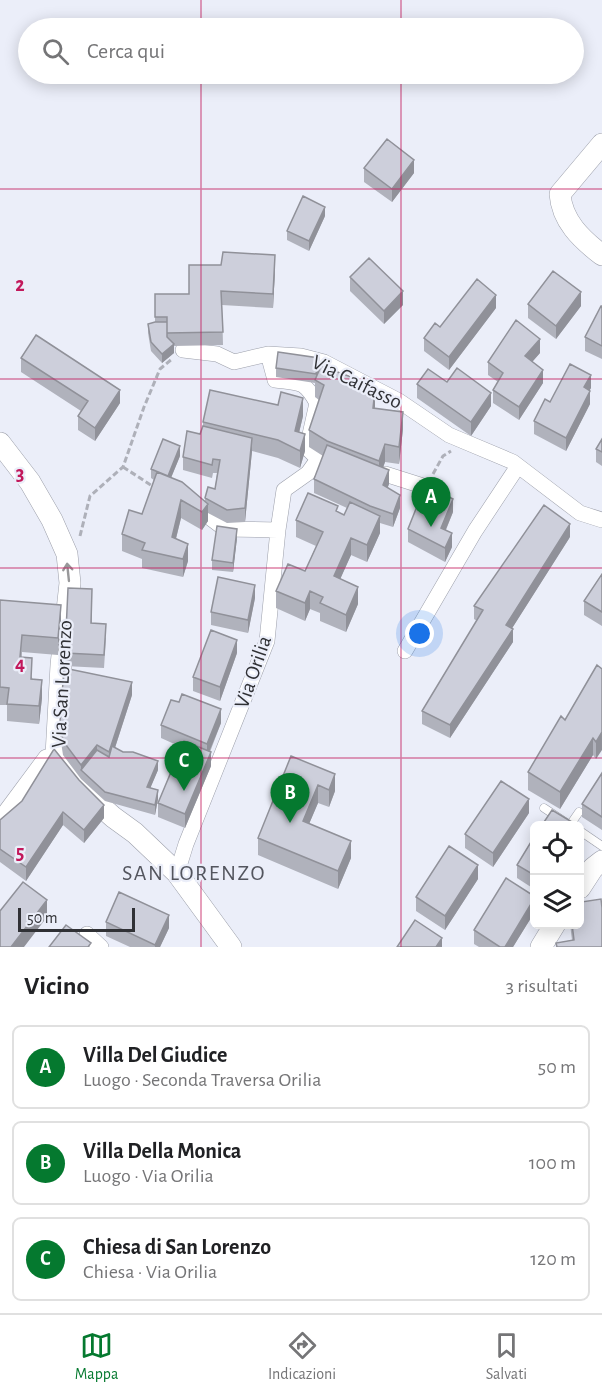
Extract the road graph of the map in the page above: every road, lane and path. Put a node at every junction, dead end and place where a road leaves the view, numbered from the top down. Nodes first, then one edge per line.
1 (602, 144) edge
2 (602, 255) edge
3 (183, 350) joint
4 (268, 354) junction
5 (464, 441) junction
6 (0, 443) edge
7 (518, 466) junction
8 (123, 467) junction
9 (384, 474) edge
10 (426, 487) joint
11 (181, 496) joint
12 (602, 520) edge
13 (278, 530) junction
14 (67, 554) junction
15 (405, 651) dead end
16 (56, 755) junction
17 (579, 812) dead end
18 (547, 813) edge
19 (3, 815) edge
20 (563, 821) edge
21 (573, 821) edge
22 (584, 834) edge
23 (602, 846) edge
24 (602, 861) edge
25 (177, 873) junction
26 (584, 881) edge
27 (552, 929) edge
28 (87, 934) dead end
29 (101, 947) edge
30 (231, 947) edge
31 (541, 947) edge

1 - 2 street
3 - 4 street, Via Caifasso
3 - 8 path
4 - 5 street, Via Caifasso
4 - 13 street, Via Orilia
5 - 7 street, Via Caifasso
5 - 10 path
6 - 14 street, Via San Lorenzo
7 - 12 street, Via Caifasso
7 - 15 street
8 - 11 path
8 - 14 path
9 - 10 street
11 - 13 street
13 - 25 street, Via Orilia
16 -> 14 street, Via San Lorenzo
16 - 19 street
16 - 25 street, Via San Lorenzo
17 - 21 lane
18 - 20 lane
22 - 23 lane
24 - 26 street
25 - 30 street, Via San Lorenzo
27 - 31 street
28 - 29 street

